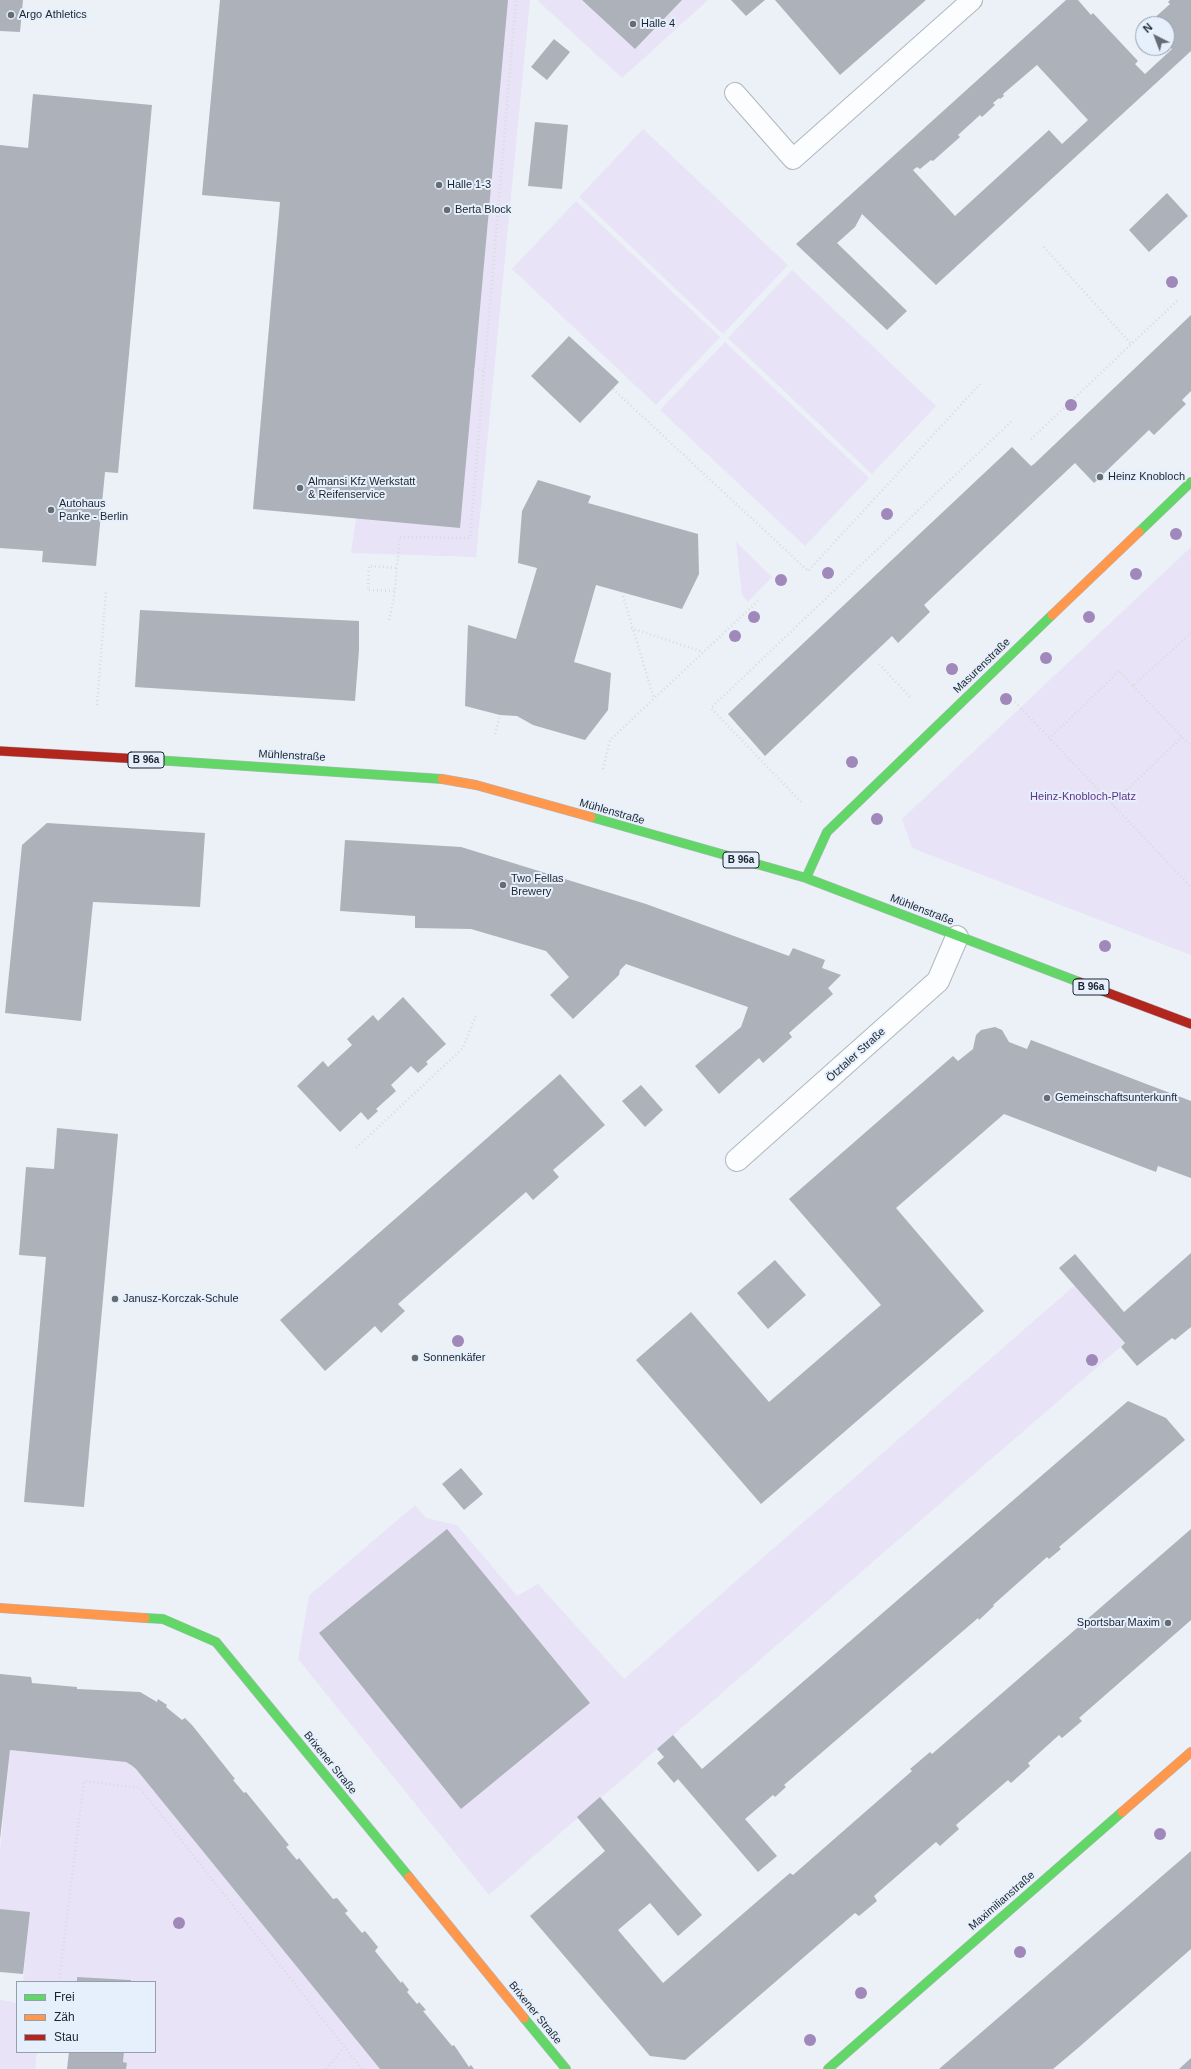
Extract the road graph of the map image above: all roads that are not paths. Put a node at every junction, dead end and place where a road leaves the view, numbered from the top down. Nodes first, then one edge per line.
1 (972, 0) edge
2 (735, 93) dead end
3 (1191, 482) edge
4 (0, 751) edge
5 (806, 878) junction
6 (957, 937) junction
7 (1191, 1024) edge
8 (737, 1160) dead end
9 (0, 1608) edge
10 (1191, 1752) edge
11 (566, 2069) edge
12 (828, 2069) edge

1 - 2 lane
3 - 5 street, Masurenstraße
4 - 5 street, Mühlenstraße / B 96a
5 - 6 street, Mühlenstraße / B 96a
6 - 7 street, Mühlenstraße / B 96a
6 - 8 street, Ötztaler Straße
9 - 11 street, Brixener Straße
10 - 12 street, Maximilianstraße

